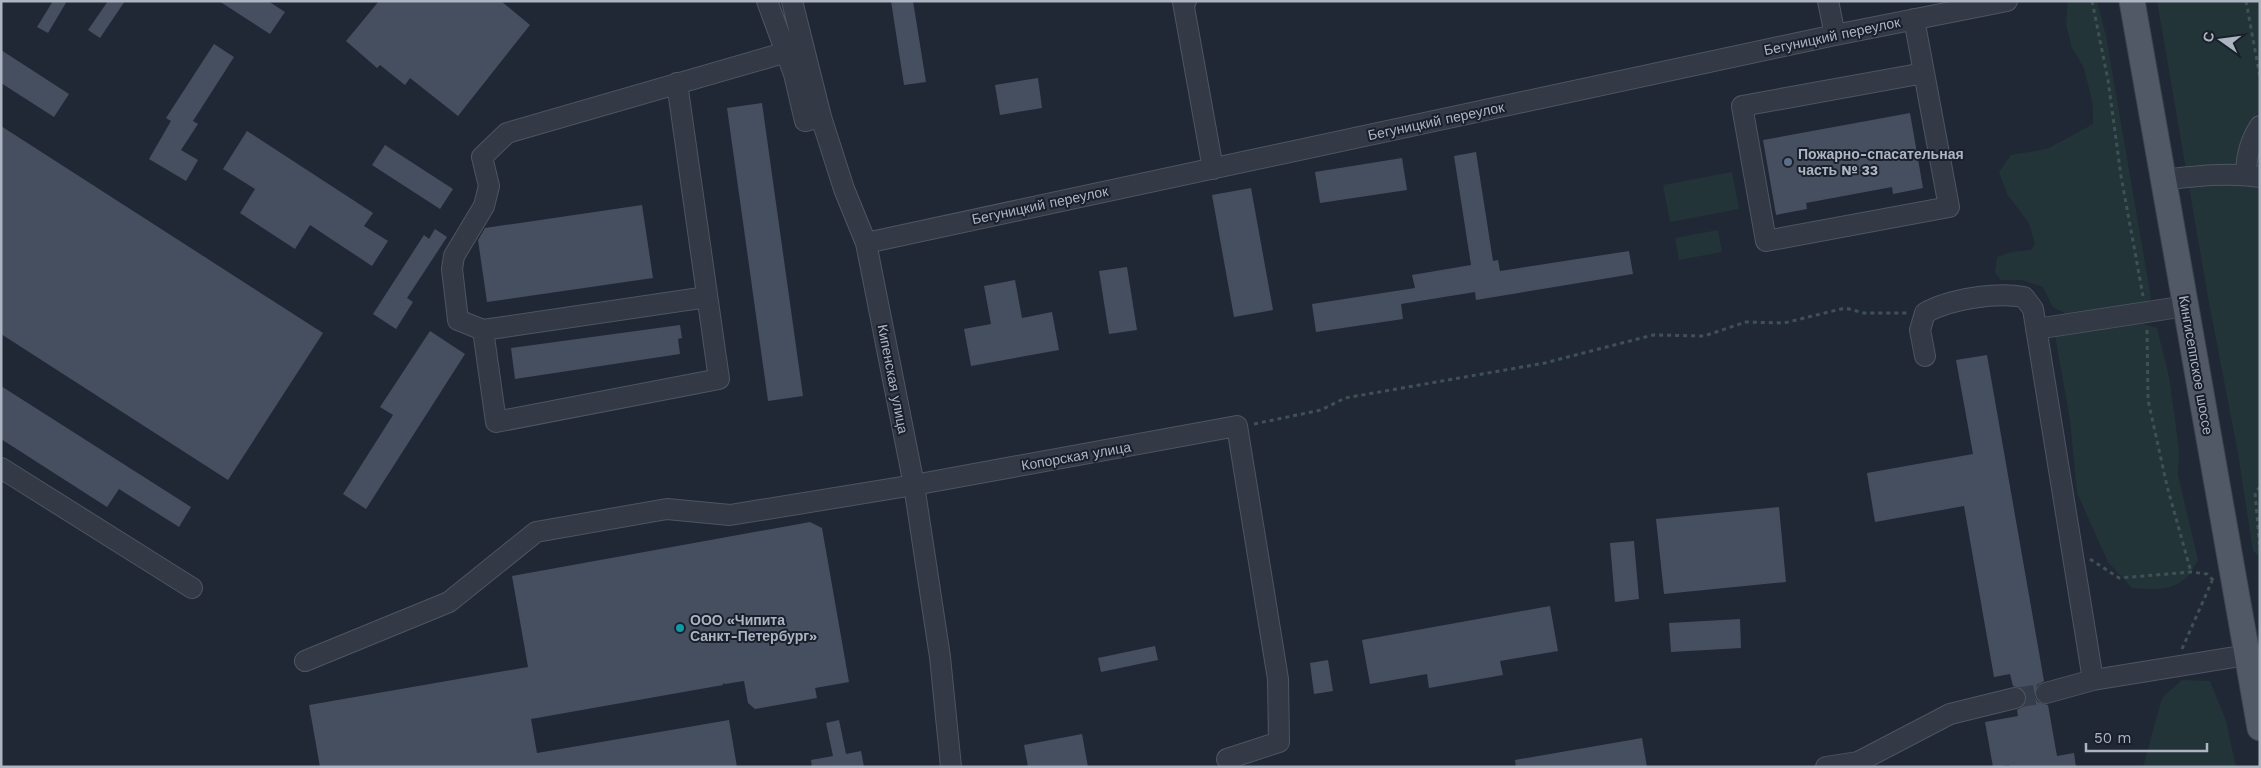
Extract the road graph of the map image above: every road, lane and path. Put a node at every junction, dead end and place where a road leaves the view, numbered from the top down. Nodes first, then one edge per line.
1 (767, 1) edge
2 (792, 1) edge
3 (1186, 1) edge
4 (1828, 1) edge
5 (2007, 1) edge
6 (2092, 1) edge
7 (2132, 1) edge
8 (2246, 1) edge
9 (1914, 19) junction
10 (1835, 35) junction
11 (787, 52) junction
12 (1924, 73) junction
13 (2260, 77) edge
14 (677, 83) junction
15 (821, 117) junction
16 (2260, 126) edge
17 (1213, 169) junction
18 (2253, 176) edge
19 (2164, 180) junction
20 (866, 243) junction
21 (707, 297) junction
22 (2143, 297) dead end
23 (2186, 306) junction
24 (1925, 313) junction
25 (2147, 327) dead end
26 (2036, 329) junction
27 (483, 330) junction
28 (1925, 356) dead end
29 (1237, 426) junction
30 (1, 468) edge
31 (914, 485) junction
32 (2260, 487) edge
33 (2260, 550) edge
34 (2074, 562) junction
35 (2191, 572) junction
36 (2217, 581) dead end
37 (2212, 582) junction
38 (192, 588) dead end
39 (2247, 655) junction
40 (305, 661) dead end
41 (2174, 667) junction
42 (2093, 680) junction
43 (2046, 693) tunnel mouth
44 (2015, 698) tunnel mouth
45 (2260, 728) edge
46 (1227, 759) dead end
47 (951, 767) edge
48 (1826, 767) edge

1 - 11 street
2 - 15 street, Кипенская улица
3 - 17 street
4 - 10 street
5 - 9 street, Бегуницкий переулок
6 - 22 path
7 - 19 main road, Кингисеппское шоссе
8 - 13 path
9 - 10 street, Бегуницкий переулок
9 - 12 street
10 - 17 street, Бегуницкий переулок
11 - 14 street
11 - 15 street
12 - 12 street
14 - 21 street
14 - 27 street
15 - 20 street, Кипенская улица
16 - 18 street
17 - 20 street, Бегуницкий переулок
18 - 19 street
19 - 23 main road, Кингисеппское шоссе
20 - 31 street, Кипенская улица
21 - 27 street
21 - 27 street
23 - 26 street
23 - 39 main road, Кингисеппское шоссе
24 - 26 street
24 - 28 street
24 - 29 path
25 - 35 path
26 - 34 street
29 - 31 street, Копорская улица
29 - 46 street
30 - 38 street
31 - 40 street, Копорская улица
31 - 47 street, Кипенская улица
32 - 33 path
34 - 35 path
34 - 42 street
35 - 37 path
36 - 37 path
37 - 41 path
39 - 41 street
39 - 45 main road, Кингисеппское шоссе
41 - 42 street
42 - 43 street
44 - 48 street

